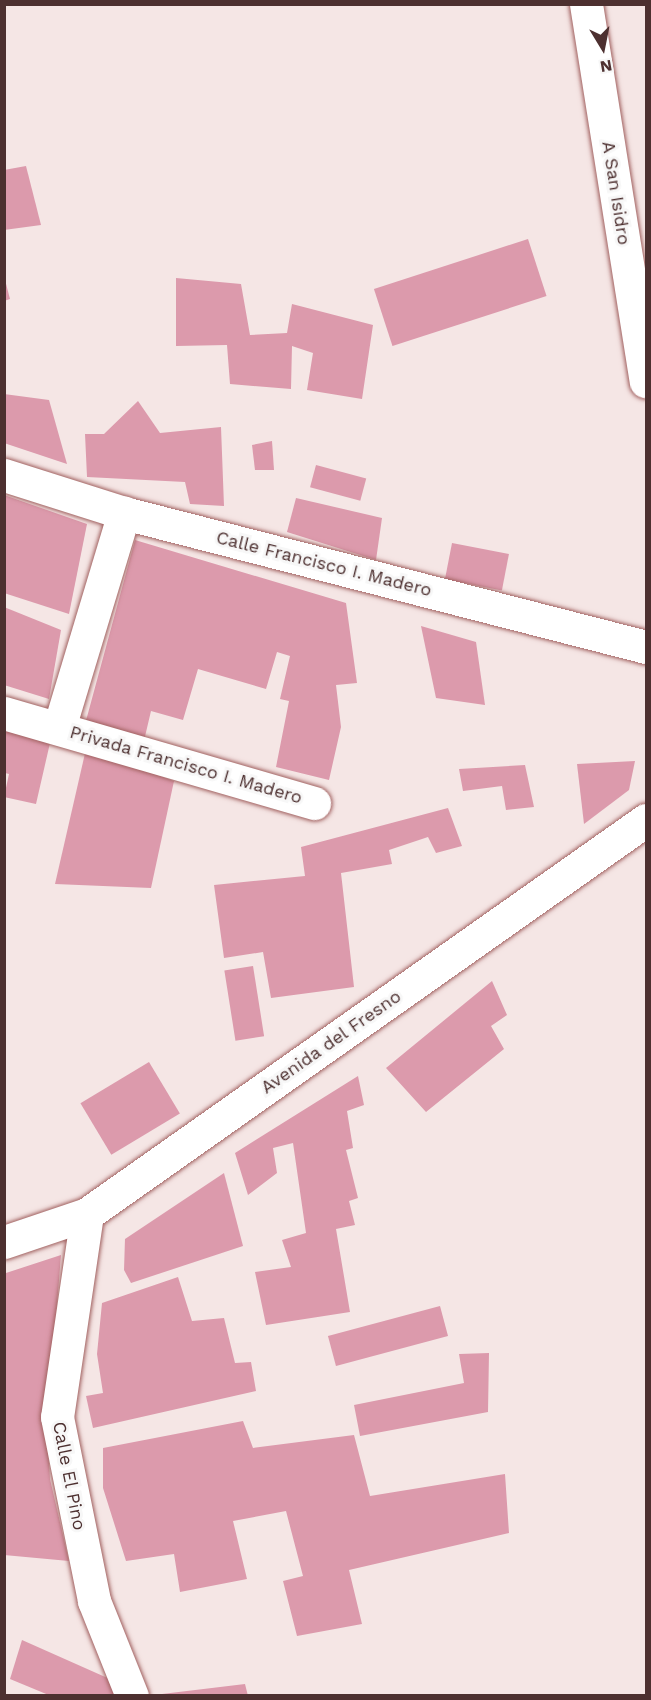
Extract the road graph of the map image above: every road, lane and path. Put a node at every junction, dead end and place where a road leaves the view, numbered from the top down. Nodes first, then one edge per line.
1 (586, 4) edge
2 (646, 381) edge
3 (4, 475) edge
4 (124, 513) junction
5 (646, 647) edge
6 (4, 713) edge
7 (59, 728) junction
8 (314, 803) dead end
9 (646, 820) edge
10 (87, 1214) junction
11 (4, 1242) edge
12 (132, 1695) edge

1 - 2 street, A San Isidro
3 - 4 street, Calle Francisco I. Madero
4 - 5 street, Calle Francisco I. Madero
4 - 7 street, Privada Francisco I. Madero
6 - 7 street, Privada Francisco I. Madero
7 - 8 street, Privada Francisco I. Madero
9 - 10 street, Avenida del Fresno
10 - 11 street, Avenida del Fresno
10 - 12 street, Calle El Pino

